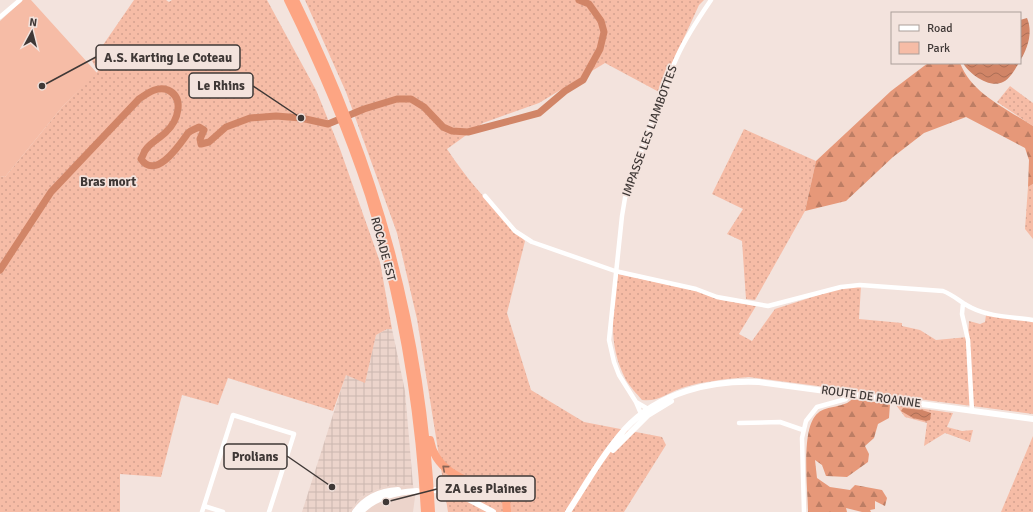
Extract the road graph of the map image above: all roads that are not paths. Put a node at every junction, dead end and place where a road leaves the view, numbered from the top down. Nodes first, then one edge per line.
1 (20, 0) edge
2 (288, 0) edge
3 (295, 0) edge
4 (711, 0) edge
5 (0, 17) edge
6 (339, 105) junction
7 (350, 133) junction
8 (485, 196) dead end
9 (615, 272) junction
10 (963, 303) junction
11 (1033, 320) edge
12 (848, 394) junction
13 (421, 402) junction
14 (636, 402) junction
15 (972, 411) junction
16 (645, 414) junction
17 (1033, 419) edge
18 (739, 423) dead end
19 (803, 430) junction
20 (423, 484) junction
21 (434, 490) dead end
22 (408, 491) junction
23 (417, 491) dead end
24 (445, 491) junction
25 (204, 506) junction
26 (506, 511) edge
27 (202, 512) edge
28 (222, 512) edge
29 (269, 512) edge
30 (355, 512) edge
31 (361, 512) edge
32 (419, 512) edge
33 (425, 512) edge
34 (431, 512) edge
35 (484, 512) edge
36 (493, 512) edge
37 (568, 512) edge
38 (804, 512) edge

1 - 5 street
2 - 6 highway, ROCADE EST
3 - 6 highway, ROCADE EST
4 - 9 street, IMPASSE LES LIAMBOTTES
6 - 7 highway, ROCADE EST
7 - 13 highway, ROCADE EST
7 - 20 highway, ROCADE EST
8 - 9 street
9 - 10 street
9 - 14 street, IMPASSE LES LIAMBOTTES
10 - 11 street
10 - 15 street
12 - 15 main road, ROUTE DE ROANNE
12 - 16 main road, ROUTE DE ROANNE
12 - 19 street
26 -> 13 highway
13 - 34 highway, ROCADE EST
14 - 16 street
14 - 16 street
15 - 17 main road, ROUTE DE ROANNE
16 - 37 main road, ROUTE DE ROANNE
18 - 19 street
19 - 38 street
20 - 32 highway
20 - 33 highway, ROCADE EST
21 - 24 main road
22 - 23 main road
22 - 30 main road
22 - 31 main road
24 - 35 main road
24 - 36 main road
25 - 27 street
25 - 28 street
25 - 29 street

